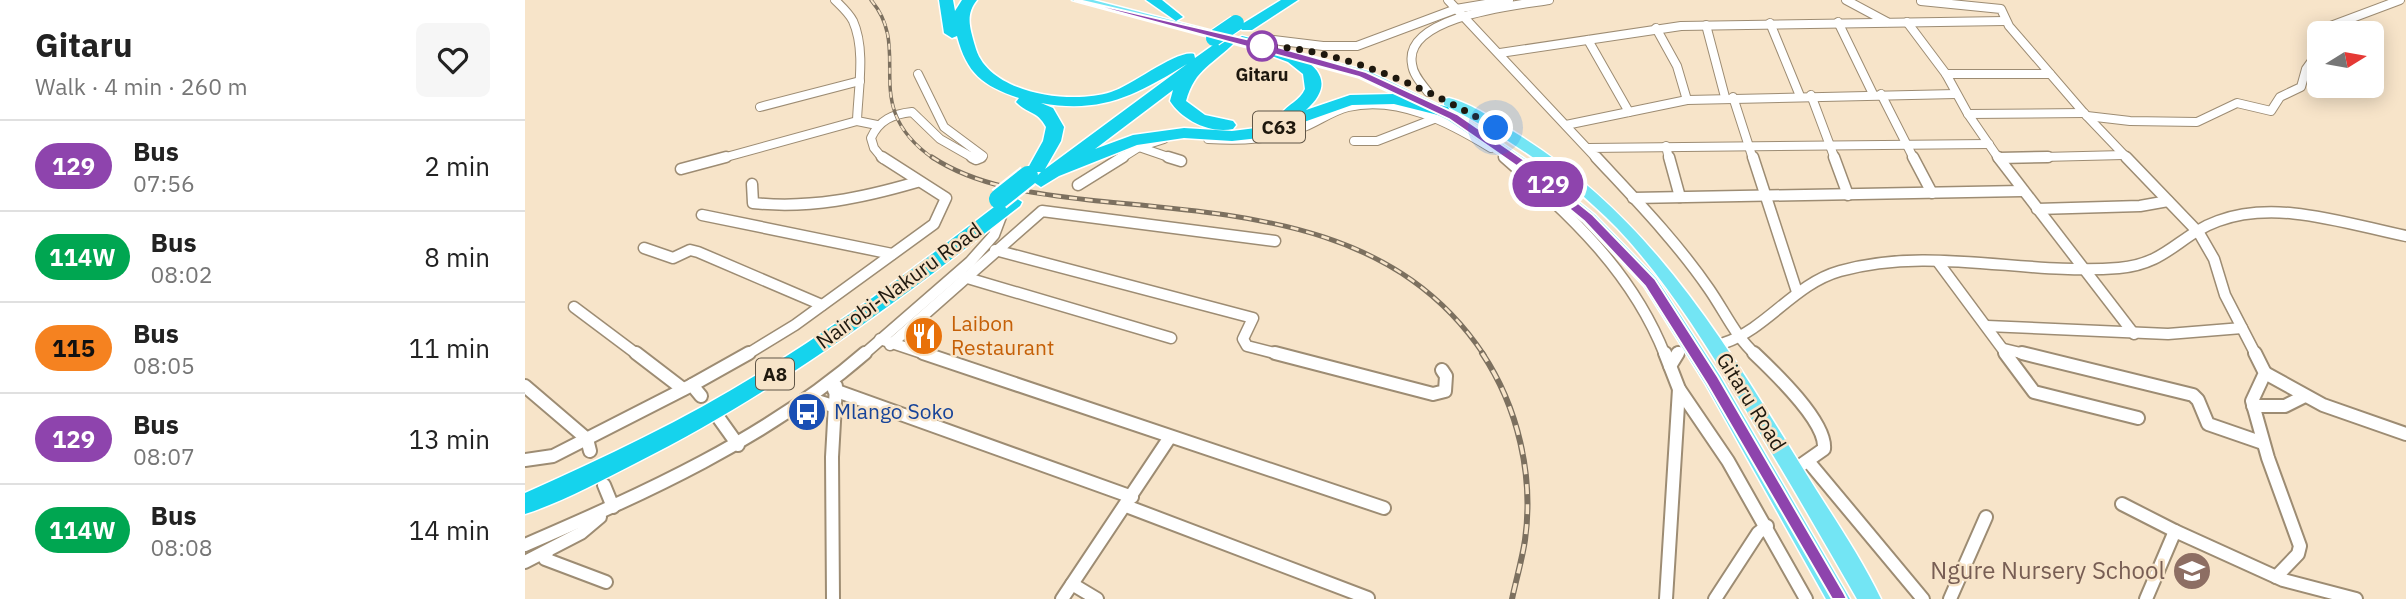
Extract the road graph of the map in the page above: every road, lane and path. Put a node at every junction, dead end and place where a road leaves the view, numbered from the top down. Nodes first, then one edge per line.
1 (835, 0) edge
2 (946, 0) edge
3 (970, 0) edge
4 (1078, 0) edge
5 (1107, 0) edge
6 (1153, 0) edge
7 (1262, 0) edge
8 (1274, 0) edge
9 (1291, 0) edge
10 (1448, 0) edge
11 (1509, 0) edge
12 (1549, 0) edge
13 (1846, 0) edge
14 (2400, 0) edge
15 (1921, 1) edge
16 (1456, 9) junction
17 (1176, 17) junction
18 (1465, 17) junction
19 (2005, 21) junction
20 (2344, 21) edge
21 (1838, 22) junction
22 (1888, 22) junction
23 (1907, 22) junction
24 (1919, 22) junction
25 (1770, 23) junction
26 (1706, 25) junction
27 (1656, 28) junction
28 (1236, 30) junction
29 (1265, 39) junction
30 (1588, 40) junction
31 (1500, 53) junction
32 (1194, 60) junction
33 (2307, 68) edge
34 (918, 74) dead end
35 (1946, 74) junction
36 (2050, 74) junction
37 (860, 81) junction
38 (1428, 92) junction
39 (1877, 94) junction
40 (1956, 94) junction
41 (1811, 95) junction
42 (1800, 96) junction
43 (1729, 97) junction
44 (1687, 100) junction
45 (760, 107) dead end
46 (1629, 112) junction
47 (1968, 114) junction
48 (1438, 115) junction
49 (2086, 115) junction
50 (857, 121) junction
51 (877, 125) junction
52 (1566, 125) junction
53 (1354, 141) dead end
54 (1989, 144) junction
55 (1907, 145) junction
56 (1665, 146) junction
57 (1748, 146) junction
58 (1831, 146) junction
59 (1139, 147) junction
60 (1588, 148) junction
61 (2124, 155) junction
62 (1999, 158) junction
63 (1181, 161) dead end
64 (681, 169) dead end
65 (1040, 175) junction
66 (917, 182) junction
67 (752, 184) dead end
68 (1078, 185) dead end
69 (2022, 191) junction
70 (1932, 194) junction
71 (1765, 195) junction
72 (1848, 195) junction
73 (1680, 197) junction
74 (1633, 198) junction
75 (2168, 201) junction
76 (1006, 203) junction
77 (2037, 209) junction
78 (702, 215) dead end
79 (2199, 233) junction
80 (2406, 236) edge
81 (1275, 241) dead end
82 (643, 248) dead end
83 (995, 250) junction
84 (892, 254) junction
85 (1938, 262) junction
86 (2082, 269) junction
87 (964, 277) junction
88 (1797, 292) junction
89 (822, 305) junction
90 (574, 307) dead end
91 (1987, 326) junction
92 (2242, 328) junction
93 (2134, 334) junction
94 (1171, 338) dead end
95 (1739, 340) junction
96 (885, 342) junction
97 (1724, 343) dead end
98 (2004, 349) junction
99 (1679, 352) dead end
100 (1670, 366) junction
101 (1442, 370) dead end
102 (2265, 373) junction
103 (525, 386) edge
104 (688, 387) junction
105 (828, 389) junction
106 (1679, 389) junction
107 (2305, 396) junction
108 (701, 397) dead end
109 (800, 404) junction
110 (833, 406) junction
111 (2253, 406) junction
112 (718, 417) dead end
113 (2138, 418) dead end
114 (2406, 434) edge
115 (1170, 437) junction
116 (2263, 443) junction
117 (589, 445) junction
118 (738, 445) junction
119 (553, 456) junction
120 (525, 460) edge
121 (1801, 466) junction
122 (525, 468) edge
123 (604, 485) dead end
124 (525, 492) edge
125 (1129, 501) junction
126 (525, 504) edge
127 (2122, 504) dead end
128 (613, 507) junction
129 (1384, 508) dead end
130 (1986, 517) dead end
131 (1766, 526) junction
132 (2175, 531) junction
133 (525, 545) edge
134 (547, 552) junction
135 (525, 562) edge
136 (2276, 577) junction
137 (605, 582) dead end
138 (1072, 584) junction
139 (1368, 598) edge
140 (833, 599) edge
141 (1062, 599) edge
142 (1097, 599) edge
143 (1666, 599) edge
144 (1715, 599) edge
145 (1805, 599) edge
146 (1838, 599) edge
147 (1869, 599) edge
148 (1923, 599) edge
149 (1950, 599) edge
150 (2146, 599) edge
151 (2355, 599) edge

1 - 37 street
2 - 65 highway
3 - 32 highway
4 - 28 main road, C63
5 - 17 main road, Gitaru Road
6 - 17 highway
7 - 28 highway
8 - 28 highway, A8
9 - 28 highway, A8
10 - 16 street
11 - 16 street
12 - 18 street
13 - 22 street
14 - 20 street
15 - 19 street
15 - 24 street
16 - 18 street
16 - 29 street
17 - 29 main road, Gitaru Road
18 - 31 street
18 - 38 street
19 - 24 street
19 - 36 street
21 - 22 street
21 - 25 street
21 - 39 street
22 - 23 street
23 - 24 street
23 - 35 street
25 - 26 street
25 - 42 street
26 - 27 street
26 - 43 street
27 - 30 street
27 - 44 street
28 - 32 highway, Nairobi-Nakuru Road / A8
28 - 32 highway
28 - 48 main road, C63
29 - 38 main road, Gitaru Road
30 - 31 street
30 - 46 street
31 - 52 street
32 - 65 highway, Nairobi-Nakuru Road / A8
33 - 49 street
34 - 51 street
35 - 36 street
35 - 40 street
36 - 49 street
37 - 45 street
37 - 50 street
38 - 121 main road, Gitaru Road
39 - 40 street
39 - 41 street
39 - 55 street
40 - 47 street
41 - 42 street
41 - 58 street
42 - 43 street
43 - 44 street
43 - 57 street
44 - 46 street
46 - 52 street
47 - 49 street
47 - 54 street
48 - 53 street
48 - 59 street
48 - 65 highway, C63
48 - 100 street
48 - 146 main road, Gitaru Road / C63
49 - 61 street
50 - 51 street
50 - 64 street
51 - 66 street
52 - 60 street
54 - 55 street
54 - 62 street
55 - 58 street
55 - 70 street
56 - 57 street
56 - 60 street
56 - 73 street
57 - 58 street
57 - 71 street
58 - 72 street
59 - 63 street
59 - 68 street
60 - 74 street
61 - 62 street
61 - 75 street
62 - 69 street
65 - 76 highway, Nairobi-Nakuru Road / A8
66 - 67 street
66 - 84 street
69 - 70 street
69 - 77 street
70 - 72 street
71 - 72 street
71 - 73 street
71 - 88 street
73 - 74 street
74 - 95 street
75 - 77 street
75 - 79 street
76 - 96 street
76 - 124 highway, Nairobi-Nakuru Road / A8
76 - 126 highway, Nairobi-Nakuru Road / A8
77 - 86 street
78 - 84 street
79 - 80 street
79 - 86 street
79 - 92 street
81 - 83 street
82 - 89 street
83 - 87 street
83 - 101 street
84 - 89 street
85 - 86 street
85 - 88 street
85 - 91 street
86 - 93 street
87 - 94 street
87 - 96 street
88 - 95 street
89 - 104 street
90 - 104 street
91 - 93 street
91 - 98 street
92 - 93 street
92 - 102 street
95 - 97 street
95 - 121 street
96 - 105 street
96 - 115 street
98 - 113 street
98 - 116 street
99 - 100 street
100 - 106 street
102 - 107 street
102 - 111 street
103 - 117 street
104 - 108 street
104 - 117 street
105 - 109 street
105 - 110 street
105 - 125 street
106 - 131 street
106 - 143 street
107 - 111 street
107 - 114 street
109 - 110 street
109 - 118 street
110 - 140 street
111 - 116 street
112 - 118 street
115 - 125 street
115 - 129 street
116 - 136 street
117 - 119 street
118 - 128 street
119 - 120 street
119 - 122 street
121 - 147 main road, Gitaru Road
121 - 148 street
123 - 128 street
125 - 138 street
125 - 139 street
127 - 132 street
128 - 133 street
128 - 134 street
130 - 149 street
131 - 144 street
131 - 145 street
132 - 136 street
132 - 150 street
134 - 135 street
134 - 137 street
136 - 151 street
138 - 141 street
138 - 142 street

